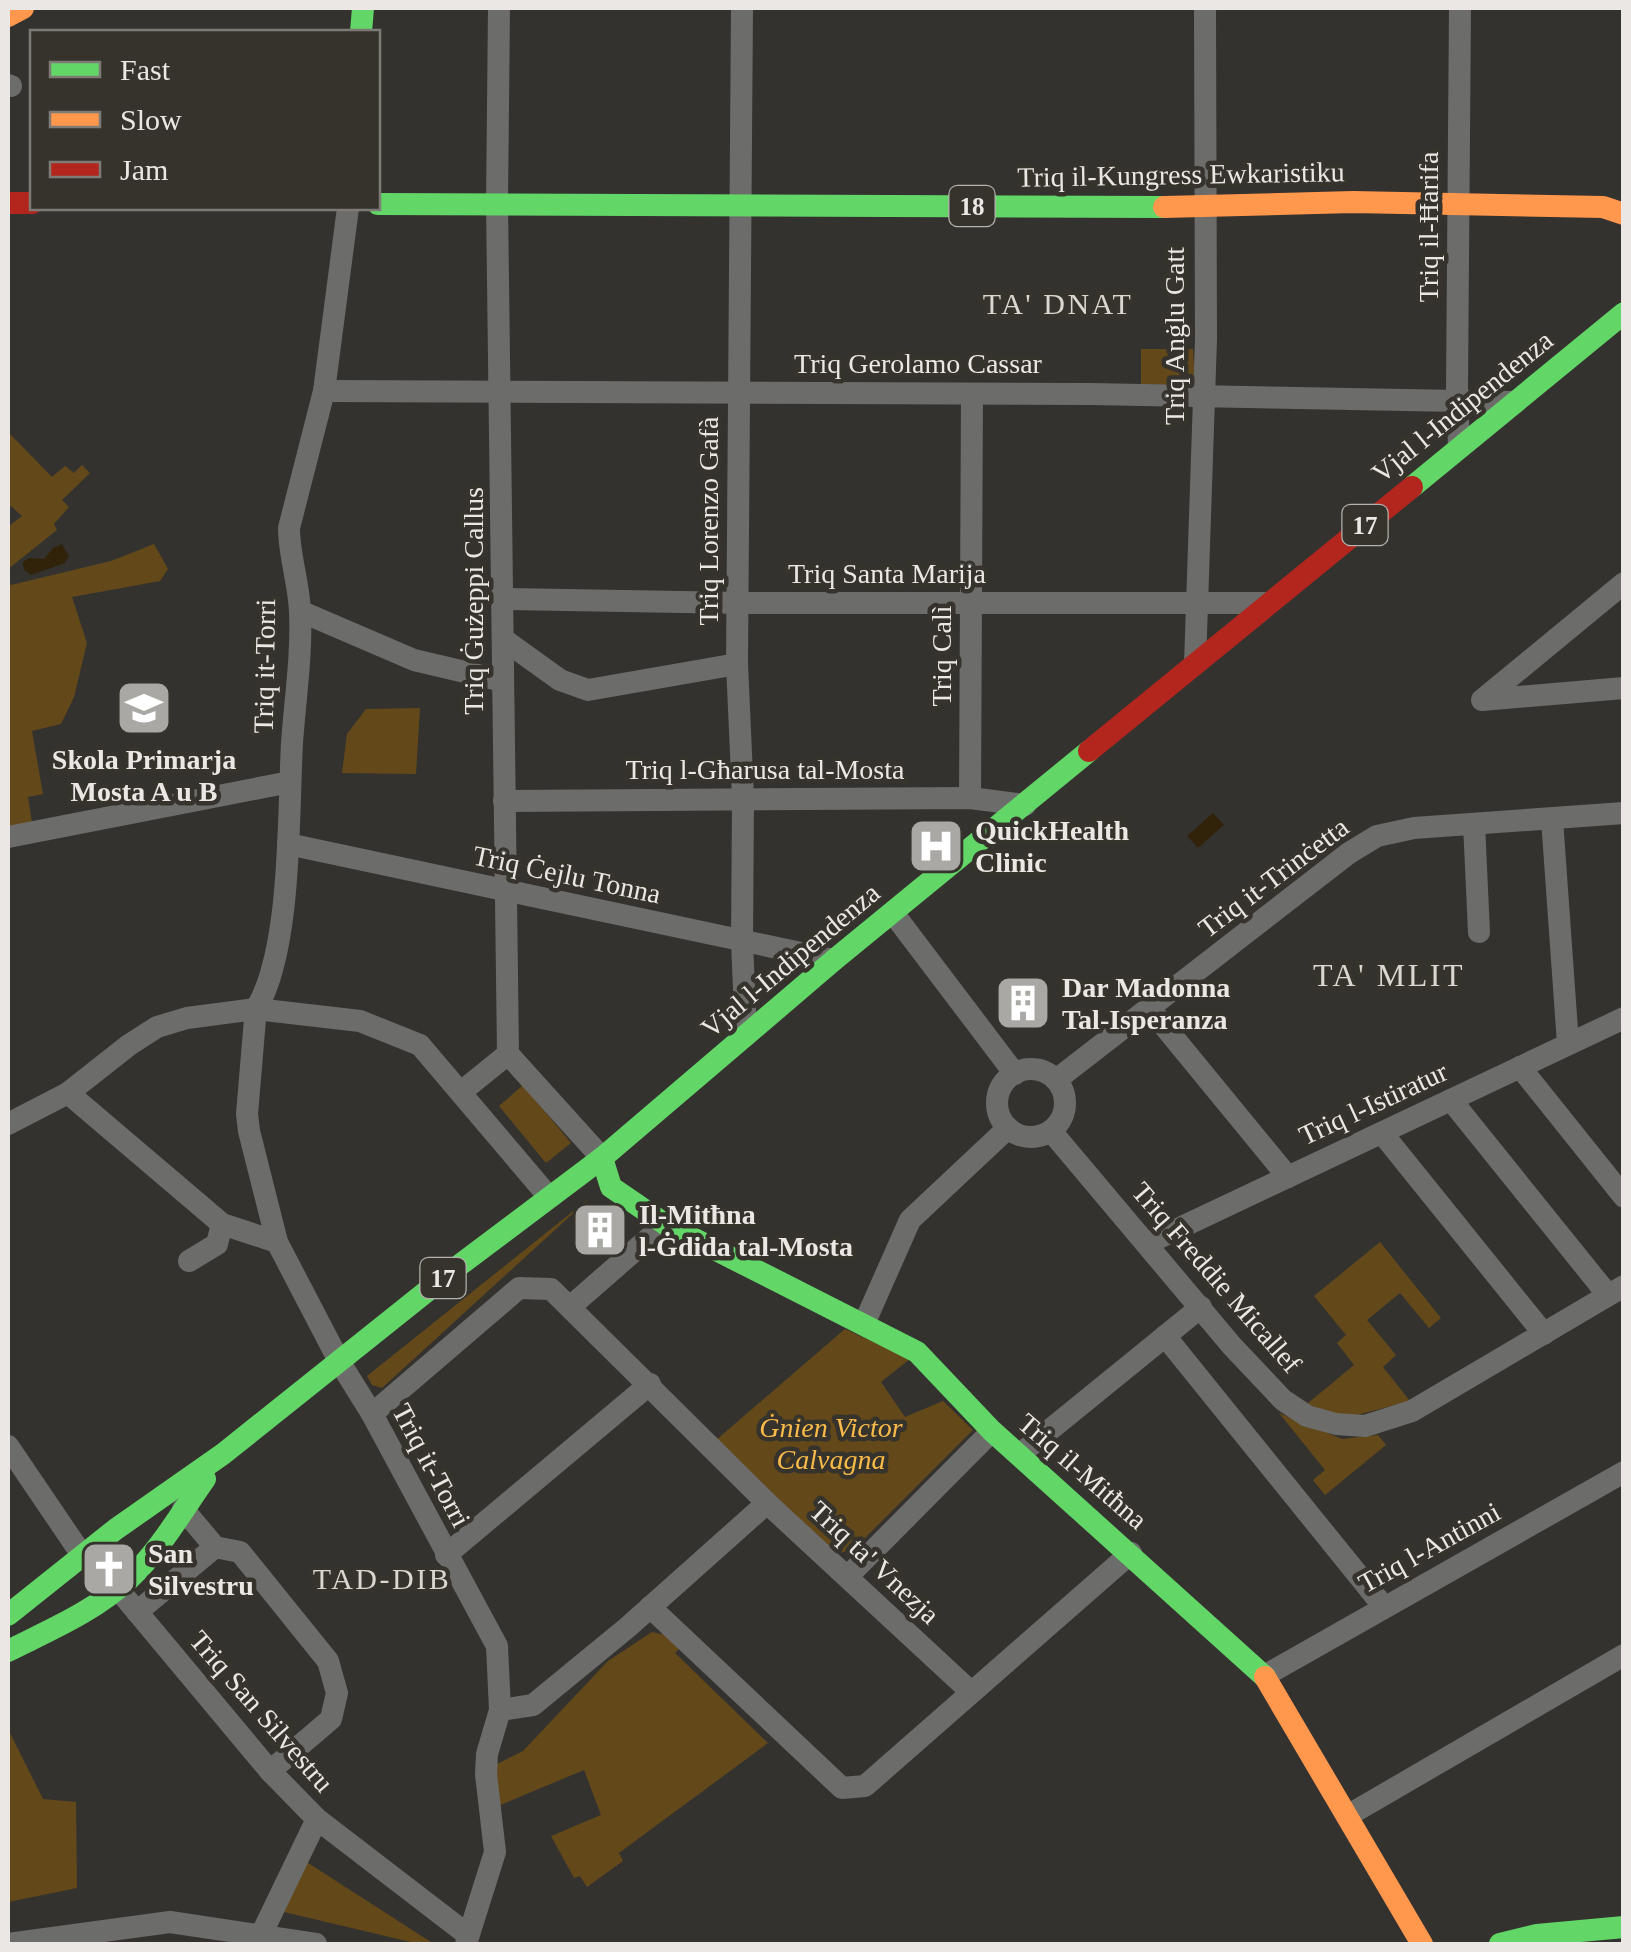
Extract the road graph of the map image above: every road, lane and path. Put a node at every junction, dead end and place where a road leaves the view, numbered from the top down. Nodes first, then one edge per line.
1 (23, 8) edge
2 (499, 8) edge
3 (742, 8) edge
4 (1206, 8) edge
5 (1460, 8) edge
6 (8, 16) edge
7 (1458, 202) junction
8 (497, 203) junction
9 (380, 204) edge
10 (740, 206) junction
11 (1204, 206) junction
12 (348, 210) edge
13 (1624, 214) edge
14 (1623, 313) edge
15 (324, 391) junction
16 (738, 392) junction
17 (502, 394) junction
18 (972, 394) junction
19 (1205, 398) junction
20 (1456, 401) junction
21 (1512, 402) junction
22 (1459, 447) junction
23 (1624, 583) edge
24 (503, 599) junction
25 (971, 602) junction
26 (1197, 602) junction
27 (740, 603) junction
28 (1270, 604) junction
29 (300, 610) junction
30 (503, 639) junction
31 (737, 664) junction
32 (1194, 664) junction
33 (504, 682) junction
34 (1624, 688) edge
35 (290, 782) junction
36 (743, 798) junction
37 (970, 798) junction
38 (504, 801) junction
39 (1025, 805) junction
40 (1624, 813) edge
41 (1552, 820) junction
42 (1474, 824) junction
43 (8, 837) edge
44 (288, 844) junction
45 (505, 892) junction
46 (894, 913) junction
47 (1478, 932) dead end
48 (742, 942) junction
49 (834, 960) junction
50 (1151, 1010) junction
51 (255, 1014) junction
52 (1624, 1018) edge
53 (746, 1035) junction
54 (1568, 1044) junction
55 (508, 1054) junction
56 (1520, 1067) junction
57 (1015, 1074) junction
58 (1056, 1080) junction
59 (460, 1092) junction
60 (68, 1093) junction
61 (1450, 1100) junction
62 (8, 1124) edge
63 (1008, 1128) junction
64 (1051, 1131) junction
65 (1382, 1132) junction
66 (602, 1158) junction
67 (1288, 1177) junction
68 (1624, 1196) edge
69 (548, 1197) junction
70 (222, 1224) junction
71 (666, 1224) junction
72 (277, 1242) junction
73 (1148, 1243) junction
74 (188, 1261) dead end
75 (1616, 1291) edge
76 (1201, 1307) junction
77 (570, 1308) junction
78 (864, 1324) junction
79 (1544, 1334) junction
80 (1165, 1336) junction
81 (339, 1361) junction
82 (650, 1384) junction
83 (372, 1414) junction
84 (992, 1431) junction
85 (8, 1446) edge
86 (224, 1454) junction
87 (1019, 1455) junction
88 (1624, 1472) edge
89 (768, 1503) junction
90 (183, 1509) junction
91 (116, 1528) junction
92 (215, 1547) junction
93 (1131, 1553) junction
94 (82, 1555) junction
95 (446, 1555) junction
96 (144, 1564) junction
97 (848, 1576) junction
98 (54, 1579) junction
99 (118, 1589) junction
100 (1384, 1606) junction
101 (650, 1607) junction
102 (137, 1612) junction
103 (8, 1615) edge
104 (79, 1615) junction
105 (8, 1651) edge
106 (1624, 1655) edge
107 (1264, 1676) junction
108 (970, 1691) junction
109 (500, 1710) junction
110 (270, 1771) junction
111 (1346, 1816) junction
112 (316, 1818) junction
113 (1624, 1927) edge
114 (262, 1934) junction
115 (467, 1940) edge
116 (8, 1944) edge
117 (316, 1944) edge
118 (1422, 1944) edge
119 (1500, 1944) edge

1 - 6 main road
2 - 8 street, Triq Ġużeppi Callus
3 - 10 street, Triq Lorenzo Gafà
4 - 11 street, Triq Anġlu Gatt
5 - 7 street, Triq il-Ħarifa
7 - 11 main road, Triq il-Kungress Ewkaristiku / 18
7 - 13 main road, Triq il-Kungress Ewkaristiku / 18
7 - 20 street, Triq il-Ħarifa
8 - 9 main road, Triq il-Kungress Ewkaristiku / 18
8 - 10 main road, Triq il-Kungress Ewkaristiku / 18
8 - 17 street, Triq Ġużeppi Callus
10 - 11 main road, Triq il-Kungress Ewkaristiku / 18
10 - 16 street, Triq Lorenzo Gafà
11 - 19 street, Triq Anġlu Gatt
12 - 15 street, Triq it-Torri
14 - 21 main road, Vjal l-Indipendenza / 17
15 - 17 street, Triq Gerolamo Cassar
15 - 29 street, Triq it-Torri
16 - 17 street, Triq Gerolamo Cassar
16 - 18 street, Triq Gerolamo Cassar
16 - 27 street, Triq Lorenzo Gafà
17 - 24 street, Triq Ġużeppi Callus
18 - 19 street, Triq Gerolamo Cassar
18 - 25 street, Triq Calì
19 - 20 street, Triq Gerolamo Cassar
19 - 26 street, Triq Anġlu Gatt
20 - 21 street, Triq Gerolamo Cassar
20 - 22 street, Triq il-Ħarifa
21 - 22 main road, Vjal l-Indipendenza / 17
22 - 28 main road, Vjal l-Indipendenza / 17
23 - 34 street
24 - 27 street, Triq Santa Marija
24 - 30 street, Triq Ġużeppi Callus
25 - 26 street, Triq Santa Marija
25 - 27 street, Triq Santa Marija
25 - 37 street, Triq Calì
26 - 28 street, Triq Santa Marija
26 - 32 street, Triq Anġlu Gatt
27 - 31 street, Triq Lorenzo Gafà
28 - 32 main road, Vjal l-Indipendenza / 17
29 - 33 street
29 - 35 street, Triq it-Torri
30 - 31 street
30 - 33 street, Triq Ġużeppi Callus
31 - 36 street, Triq Lorenzo Gafà
32 - 39 main road, Vjal l-Indipendenza / 17
33 - 38 street, Triq Ġużeppi Callus
35 - 43 street
35 - 44 street, Triq it-Torri
36 - 37 street, Triq l-Għarusa tal-Mosta
36 - 38 street, Triq l-Għarusa tal-Mosta
36 - 48 street, Triq Lorenzo Gafà
37 - 39 street, Triq l-Għarusa tal-Mosta
38 - 45 street, Triq Ġużeppi Callus
39 - 46 main road, Vjal l-Indipendenza / 17
40 - 41 street, Triq it-Trinċetta
41 - 42 street, Triq it-Trinċetta
41 - 54 street
42 - 47 street
42 - 50 street, Triq it-Trinċetta
44 - 45 street, Triq Ċejlu Tonna
44 - 51 street, Triq it-Torri
45 - 48 street, Triq Ċejlu Tonna
45 - 55 street, Triq Ġużeppi Callus
46 - 49 main road, Vjal l-Indipendenza / 17
46 - 57 street
48 - 49 street, Triq Ċejlu Tonna
48 - 53 street, Triq Lorenzo Gafà
49 - 53 main road, Vjal l-Indipendenza / 17
50 - 58 street, Triq it-Trinċetta
50 - 67 street
51 - 59 street
51 - 60 street
51 - 72 street, Triq it-Torri
52 - 54 street, Triq l-Istiratur
53 - 66 main road, Vjal l-Indipendenza / 17
54 - 56 street, Triq l-Istiratur
55 - 59 street
55 - 66 street
56 - 61 street, Triq l-Istiratur
56 - 68 street
57 - 58 street
57 - 63 street
58 - 64 street
59 - 69 street
60 - 62 street
60 - 70 street
61 - 65 street, Triq l-Istiratur
61 - 75 street
63 - 64 street
63 - 78 street
64 - 73 street, Triq Freddie Micallef
65 - 67 street, Triq l-Istiratur
65 - 79 street
66 - 69 main road, Vjal l-Indipendenza / 17
66 - 71 main road, Triq il-Mitħna
67 - 73 street, Triq l-Istiratur
69 - 81 main road, Vjal l-Indipendenza / 17
70 - 72 street
70 - 74 street
71 - 77 street
71 - 78 main road, Triq il-Mitħna
72 - 81 street, Triq it-Torri
73 - 76 street, Triq Freddie Micallef
75 - 79 street, Triq Freddie Micallef
76 - 79 street, Triq Freddie Micallef
76 - 80 street
77 - 82 street, Triq ta' Vnezja
77 - 83 street, Triq ta' Vnezja
78 - 84 main road, Triq il-Mitħna
80 - 87 street
80 - 100 street
81 - 83 street, Triq it-Torri
81 - 86 main road, Vjal l-Indipendenza / 17
82 - 89 street, Triq ta' Vnezja
82 - 95 street
83 - 95 street, Triq it-Torri
84 - 87 main road, Triq il-Mitħna
84 - 97 street
85 - 94 street
86 - 90 main road, Vjal l-Indipendenza / 17
86 - 91 main road, Vjal l-Indipendenza / 17
87 - 93 main road, Triq il-Mitħna
88 - 100 street, Triq l-Antinni
89 - 97 street, Triq ta' Vnezja
89 - 101 street
90 - 92 street
90 - 96 main road, Vjal l-Indipendenza / 17
91 - 94 main road, Vjal l-Indipendenza / 17
91 - 96 main road
92 - 102 street
92 - 110 street
93 - 107 main road, Triq il-Mitħna
93 - 108 street
94 - 98 main road, Vjal l-Indipendenza / 17
95 - 109 street, Triq it-Torri
96 - 99 main road, Vjal l-Indipendenza / 17
97 - 108 street, Triq ta' Vnezja
98 - 103 main road, Vjal l-Indipendenza / 17
98 - 104 main road
99 - 102 street, Triq San Silvestru
99 - 104 main road, Vjal l-Indipendenza / 17
100 - 107 street, Triq l-Antinni
101 - 108 street
101 - 109 street
102 - 110 street, Triq San Silvestru
104 - 105 main road, Vjal l-Indipendenza / 17
106 - 111 street
107 - 111 main road, Triq il-Mitħna
109 - 115 street, Triq it-Torri
110 - 112 street, Triq San Silvestru
111 - 118 main road, Triq il-Mitħna
112 - 114 street
112 - 115 street, Triq San Silvestru
113 - 119 main road
114 - 116 street
114 - 117 street

